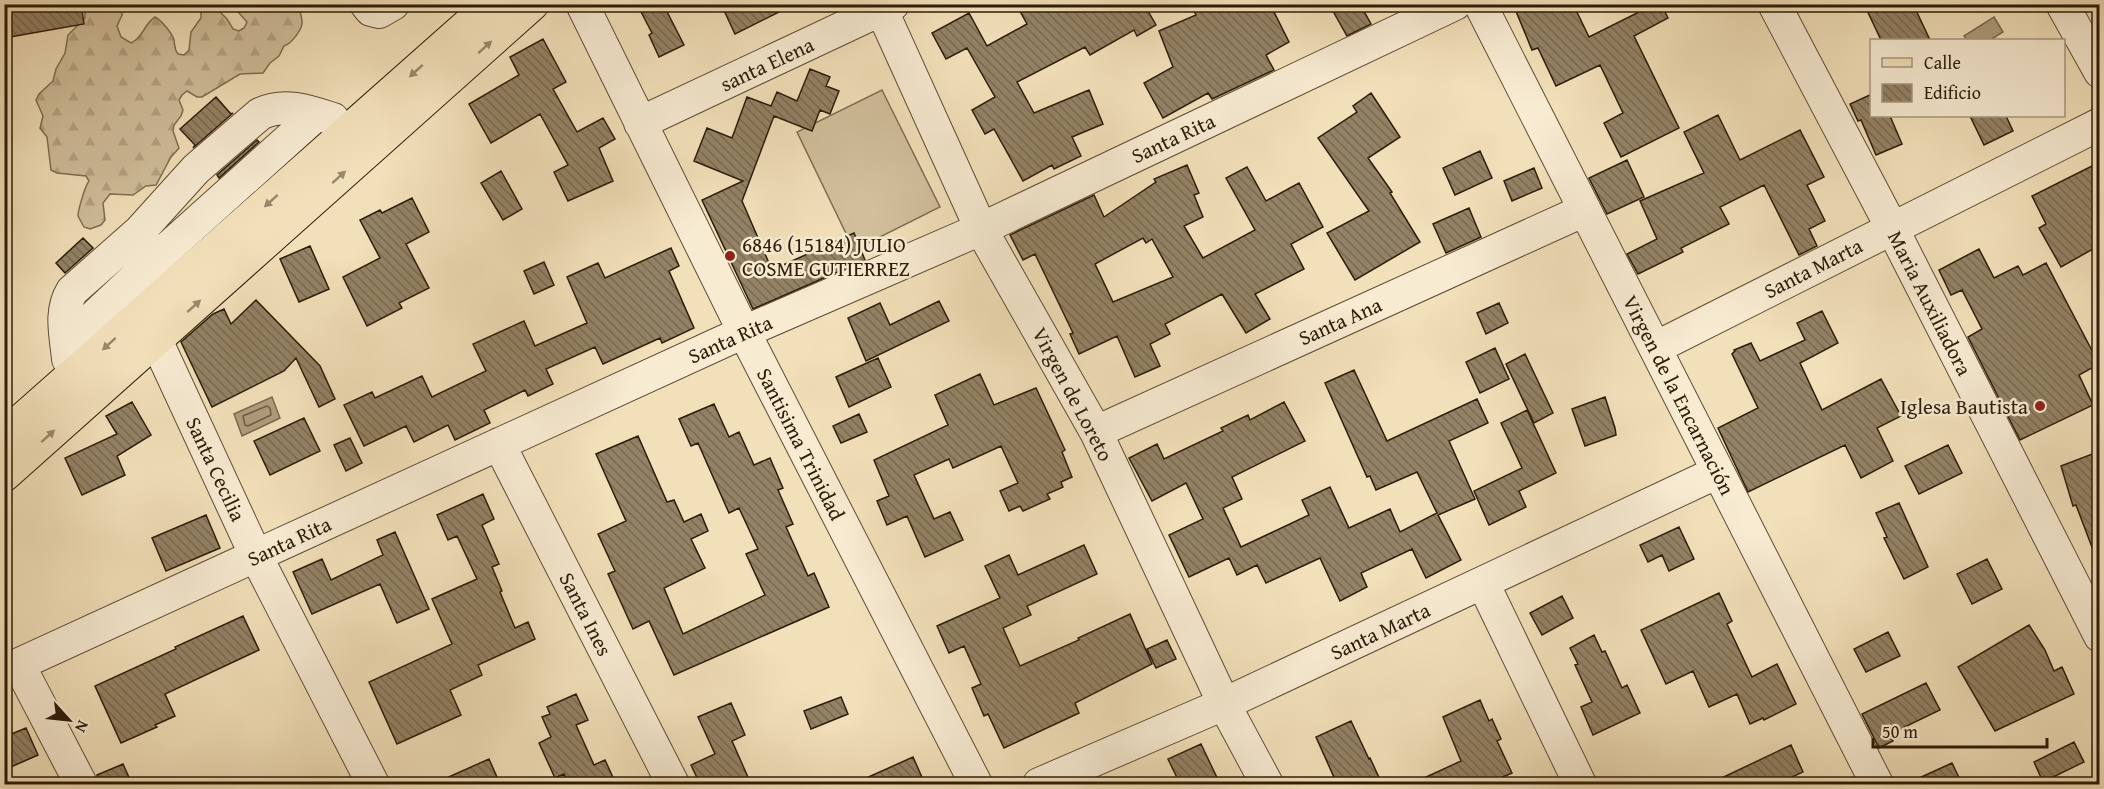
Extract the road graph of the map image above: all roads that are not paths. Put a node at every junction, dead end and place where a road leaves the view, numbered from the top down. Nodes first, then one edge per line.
1 (366, 4) edge
2 (393, 4) edge
3 (492, 4) edge
4 (532, 4) edge
5 (582, 4) edge
6 (1455, 4) edge
7 (1480, 4) edge
8 (1774, 4) edge
9 (2061, 4) edge
10 (884, 6) edge
11 (2100, 72) edge
12 (318, 114) junction
13 (640, 123) junction
14 (2100, 124) edge
15 (354, 127) junction
16 (1585, 210) junction
17 (1892, 228) junction
18 (981, 229) junction
19 (140, 231) junction
20 (149, 265) junction
21 (151, 319) junction
22 (744, 332) junction
23 (66, 343) junction
24 (1655, 348) junction
25 (69, 379) junction
26 (1096, 432) junction
27 (4, 436) edge
28 (499, 444) junction
29 (1718, 472) junction
30 (4, 475) edge
31 (256, 556) junction
32 (1483, 583) junction
33 (2097, 624) edge
34 (12, 668) edge
35 (1224, 704) junction
36 (81, 784) edge
37 (373, 784) edge
38 (673, 784) edge
39 (976, 784) edge
40 (1039, 784) edge
41 (1267, 784) edge
42 (1580, 784) edge
43 (1877, 784) edge

1 - 2 street
3 -> 15 main road
21 -> 4 main road
5 - 13 street, Santisima Trinidad
6 - 18 street, Santa Rita
7 - 16 street, Virgen de la Encarnación
8 - 17 street, Maria Auxiliadora
9 - 11 street
10 - 13 street, santa Elena
10 - 18 street, Virgen de Loreto
12 - 15 street
12 - 19 street
12 - 20 street
13 - 22 street, Santisima Trinidad
14 - 17 street, Santa Marta
15 -> 21 main road
16 - 24 street, Virgen de la Encarnación
16 - 26 street, Santa Ana
17 - 24 street, Santa Marta
17 - 33 street, Maria Auxiliadora
18 - 22 street, Santa Rita
18 - 26 street, Virgen de Loreto
19 - 20 street, Santa Cecilia
19 - 23 street
20 - 21 street, Santa Cecilia
20 - 23 street
21 -> 25 main road
30 -> 21 main road
21 - 31 street, Santa Cecilia
22 - 28 street, Santa Rita
22 - 39 street, Santisima Trinidad
23 - 25 street
24 - 29 street, Virgen de la Encarnación
25 - 27 main road
26 - 35 street, Virgen de Loreto
28 - 31 street, Santa Rita
28 - 38 street, Santa Ines
29 - 32 street, Santa Marta
29 - 43 street, Virgen de la Encarnación
31 - 34 street, Santa Rita
31 - 37 street, Santa Cecilia
32 - 35 street, Santa Marta
32 - 42 street
34 - 36 street
35 - 40 street, Santa Marta
35 - 41 street, Virgen de Loreto

